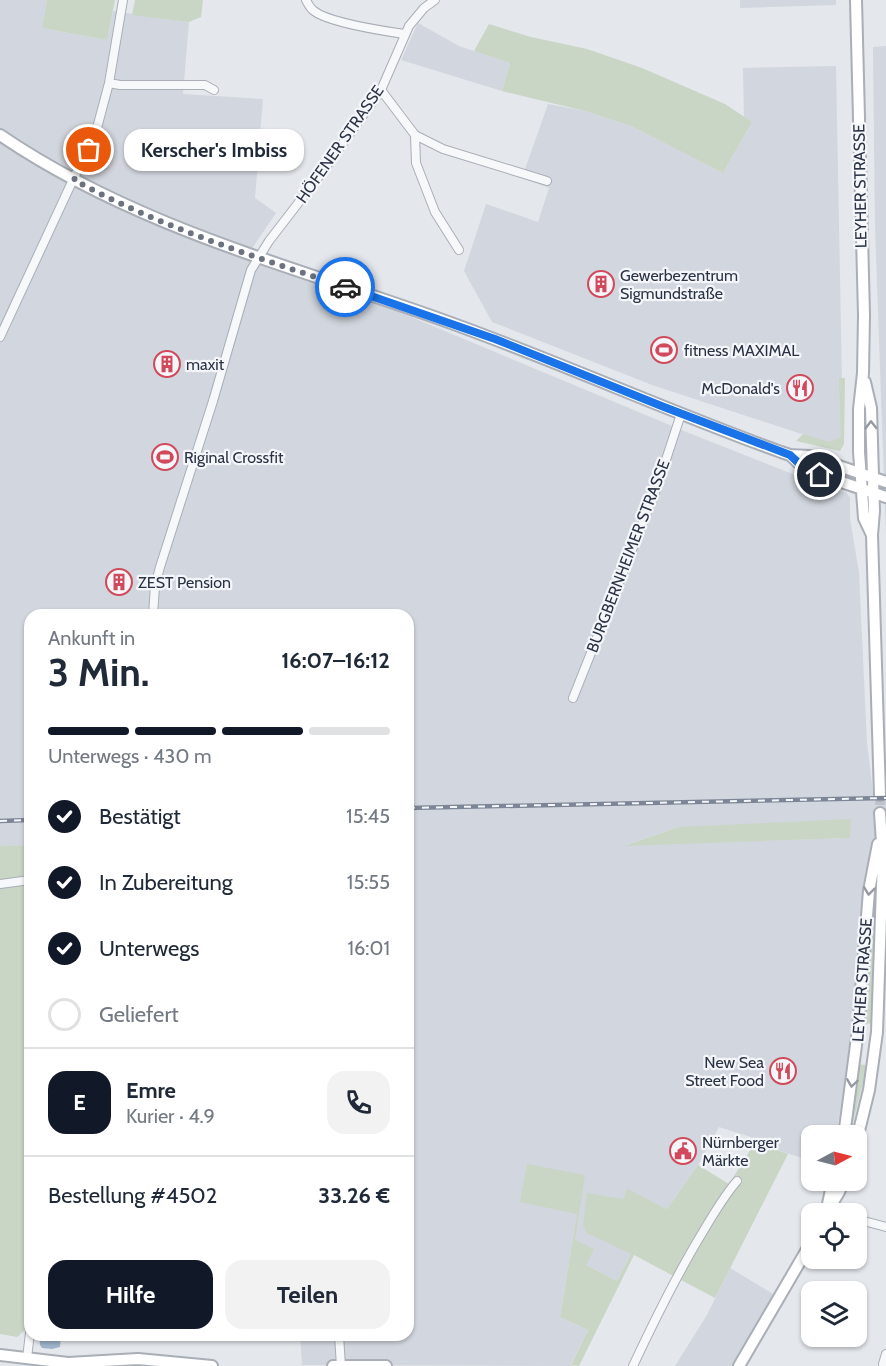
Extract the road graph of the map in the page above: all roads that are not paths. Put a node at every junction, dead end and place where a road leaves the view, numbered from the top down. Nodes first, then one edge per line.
1 (123, 0) edge
2 (306, 0) edge
3 (435, 0) edge
4 (856, 0) edge
5 (423, 4) edge
6 (404, 34) junction
7 (109, 83) junction
8 (214, 90) dead end
9 (381, 90) junction
10 (0, 135) edge
11 (415, 135) junction
12 (74, 180) junction
13 (548, 181) dead end
14 (459, 250) dead end
15 (258, 257) junction
16 (0, 337) edge
17 (863, 373) junction
18 (681, 414) junction
19 (790, 455) junction
20 (860, 473) junction
21 (873, 477) junction
22 (886, 482) edge
23 (861, 489) junction
24 (873, 493) junction
25 (886, 497) edge
26 (872, 535) junction
27 (153, 609) edge
28 (573, 698) dead end
29 (882, 723) edge
30 (880, 795) dead end
31 (880, 813) dead end
32 (880, 825) junction
33 (24, 881) edge
34 (0, 884) edge
35 (866, 920) junction
36 (884, 923) edge
37 (845, 1125) edge
38 (861, 1125) edge
39 (737, 1181) dead end
40 (867, 1222) edge
41 (886, 1227) edge
42 (801, 1260) edge
43 (29, 1341) edge
44 (339, 1341) edge
45 (886, 1354) edge
46 (0, 1355) edge
47 (27, 1358) junction
48 (883, 1364) dead end
49 (212, 1366) edge
50 (333, 1366) edge
51 (341, 1366) edge
52 (386, 1366) edge
53 (633, 1366) edge
54 (739, 1366) edge

1 - 7 street
2 - 6 street
3 - 5 street, HÖFENER STRASSE
4 - 17 main road, LEYHER STRASSE
5 - 6 street, HÖFENER STRASSE
6 - 9 street, HÖFENER STRASSE
7 - 8 street
7 - 12 street
9 - 11 street
9 - 15 street, HÖFENER STRASSE
10 - 12 main road
11 - 13 street
11 - 14 street
12 - 15 main road
12 - 16 street
15 - 18 main road
15 - 27 street, HÖFENER STRASSE
17 - 20 main road, LEYHER STRASSE
21 -> 17 main road, LEYHER STRASSE
18 - 19 main road
18 - 28 street, BURGBERNHEIMER STRASSE
19 - 20 main road
19 - 23 main road
20 - 21 main road
20 - 23 main road, LEYHER STRASSE
21 - 22 main road
21 - 24 main road, LEYHER STRASSE
23 - 24 main road
23 - 26 main road, LEYHER STRASSE
24 - 25 main road
24 - 26 main road, LEYHER STRASSE
26 - 29 main road, LEYHER STRASSE
29 - 30 main road, LEYHER STRASSE
31 - 32 main road, LEYHER STRASSE
32 -> 35 main road, LEYHER STRASSE
32 - 36 main road, LEYHER STRASSE
33 - 34 street
35 - 36 street
35 -> 37 main road, LEYHER STRASSE
36 - 38 main road, LEYHER STRASSE
39 - 53 street
40 - 41 street
42 - 54 main road
43 - 47 street
44 - 51 street
45 - 48 street
46 - 47 main road
47 - 49 main road
50 - 51 main road
51 - 52 main road

